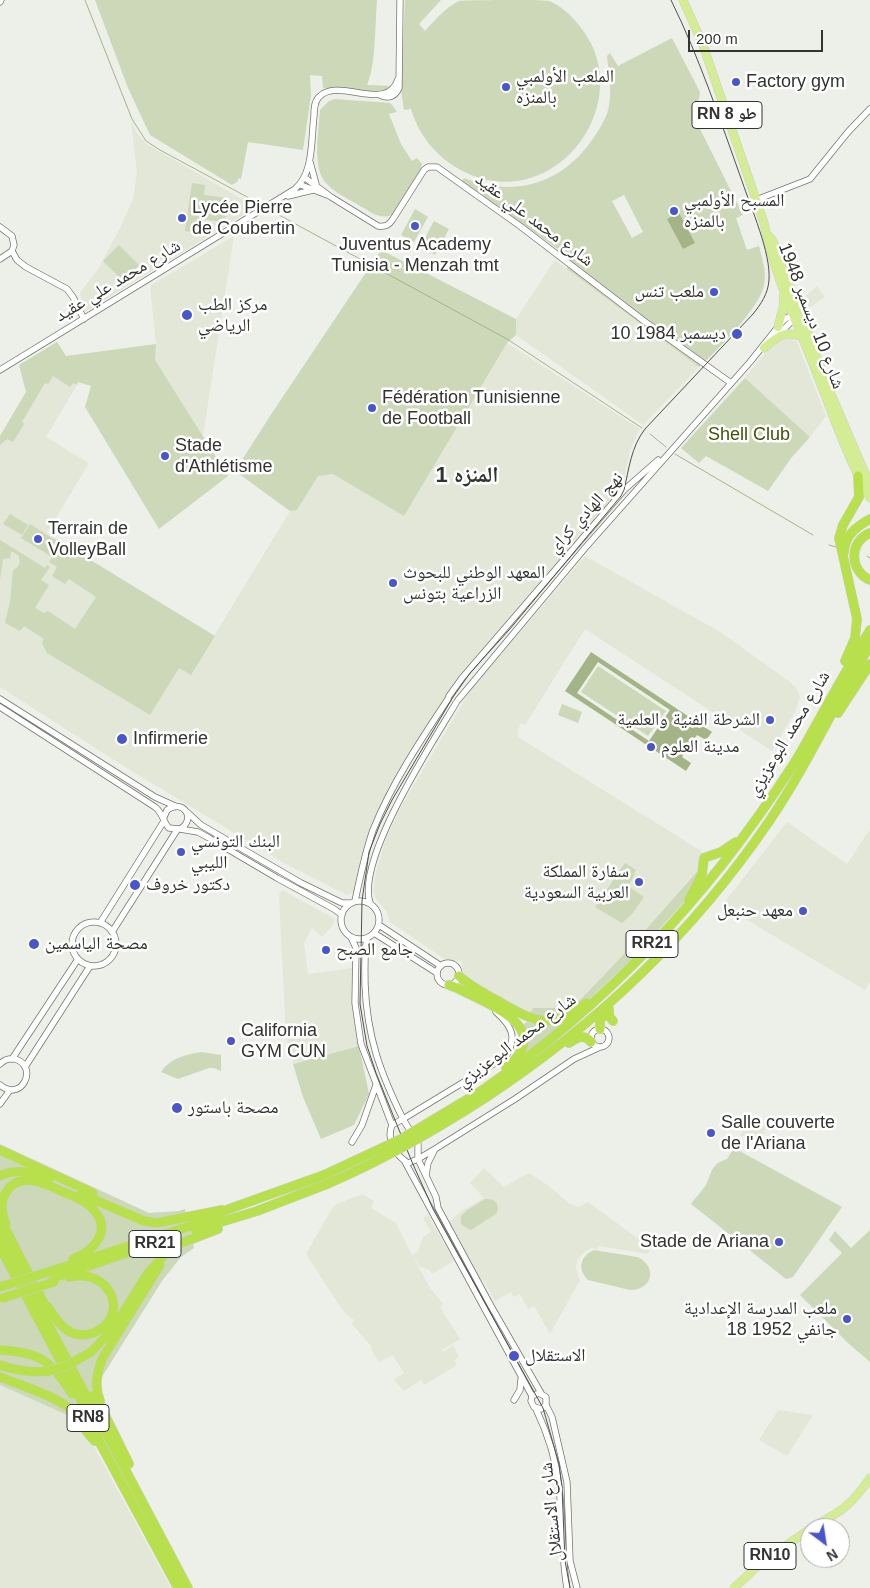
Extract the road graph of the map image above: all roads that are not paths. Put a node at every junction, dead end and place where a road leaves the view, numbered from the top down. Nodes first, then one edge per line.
1 (400, 0) edge
2 (683, 0) edge
3 (870, 109) edge
4 (309, 160) junction
5 (304, 177) junction
6 (300, 184) junction
7 (315, 187) junction
8 (284, 197) junction
9 (756, 200) junction
10 (0, 227) edge
11 (765, 231) junction
12 (12, 251) junction
13 (0, 259) edge
14 (784, 289) junction
15 (799, 317) junction
16 (84, 319) junction
17 (778, 327) junction
18 (802, 337) junction
19 (764, 348) junction
20 (750, 362) junction
21 (0, 370) edge
22 (731, 383) junction
23 (673, 447) junction
24 (858, 476) junction
25 (870, 486) edge
26 (870, 498) edge
27 (869, 520) edge
28 (870, 533) edge
29 (844, 560) junction
30 (870, 580) edge
31 (870, 630) edge
32 (870, 645) edge
33 (870, 664) edge
34 (0, 699) edge
35 (0, 707) edge
36 (796, 770) junction
37 (175, 806) junction
38 (187, 812) junction
39 (164, 819) junction
40 (178, 829) junction
41 (742, 838) junction
42 (353, 902) junction
43 (370, 903) junction
44 (342, 915) junction
45 (680, 916) junction
46 (100, 923) junction
47 (379, 925) junction
48 (112, 932) junction
49 (374, 933) junction
50 (351, 937) junction
51 (367, 938) junction
52 (78, 959) junction
53 (90, 966) junction
54 (441, 966) junction
55 (437, 973) junction
56 (459, 976) junction
57 (618, 978) junction
58 (632, 983) junction
59 (449, 985) junction
60 (489, 1005) junction
61 (609, 1009) junction
62 (613, 1021) dead end
63 (600, 1029) junction
64 (592, 1043) junction
65 (600, 1047) junction
66 (586, 1053) junction
67 (12, 1059) junction
68 (0, 1064) edge
69 (25, 1067) junction
70 (523, 1073) junction
71 (376, 1084) junction
72 (0, 1085) edge
73 (10, 1090) junction
74 (481, 1093) junction
75 (0, 1104) edge
76 (403, 1119) junction
77 (392, 1125) junction
78 (352, 1142) dead end
79 (418, 1144) junction
80 (435, 1149) junction
81 (0, 1150) edge
82 (418, 1158) junction
83 (404, 1160) junction
84 (0, 1176) edge
85 (326, 1179) junction
86 (428, 1182) junction
87 (229, 1210) junction
88 (257, 1211) junction
89 (0, 1218) edge
90 (162, 1222) junction
91 (0, 1233) edge
92 (195, 1237) junction
93 (0, 1247) edge
94 (18, 1254) junction
95 (52, 1275) junction
96 (0, 1287) edge
97 (41, 1296) junction
98 (1, 1298) edge
99 (0, 1350) edge
100 (0, 1365) edge
101 (521, 1376) junction
102 (0, 1377) edge
103 (541, 1393) junction
104 (532, 1396) junction
105 (514, 1400) dead end
106 (546, 1405) junction
107 (102, 1409) junction
108 (536, 1409) junction
109 (91, 1424) junction
110 (101, 1446) junction
111 (870, 1478) edge
112 (829, 1518) edge
113 (161, 1535) junction
114 (800, 1535) edge
115 (178, 1588) edge
116 (188, 1588) edge
117 (567, 1588) edge
118 (576, 1588) edge
119 (734, 1588) edge

1 - 4 street, شارع محمد علي عقيد
2 - 9 main road, RN 8 طو
3 - 9 street
4 - 5 street, شارع محمد علي عقيد
4 - 7 street
5 - 6 street, شارع محمد علي عقيد
5 - 7 street, شارع محمد علي عقيد
6 - 7 street, شارع محمد علي عقيد
6 - 8 street, شارع محمد علي عقيد
7 - 8 street
7 - 22 street, شارع محمد علي عقيد
8 - 16 street, شارع محمد علي عقيد
9 - 11 main road, RN 8 طو
10 - 12 street
11 - 14 main road, شارع 10 ديسمبر 1948
11 - 15 main road, شارع 10 ديسمبر 1948
12 - 13 street
12 - 16 street
14 - 15 main road, شارع 10 ديسمبر 1948
14 - 17 main road
15 - 17 street, نهج الهادي كراي
15 - 18 main road, شارع 10 ديسمبر 1948
15 - 19 street, نهج الهادي كراي
15 - 25 main road, شارع 10 ديسمبر 1948
16 - 21 street, شارع محمد علي عقيد
17 - 20 street, نهج الهادي كراي
18 - 19 main road
18 - 24 main road, شارع 10 ديسمبر 1948
19 - 20 street, نهج الهادي كراي
20 - 22 street, نهج الهادي كراي
22 - 23 street, نهج الهادي كراي
23 - 42 street, نهج الهادي كراي
23 - 43 street, نهج الهادي كراي
24 - 26 main road, شارع 10 ديسمبر 1948
24 - 29 highway
27 - 29 highway
28 - 30 highway
29 - 36 highway
31 - 36 highway, شارع محمد البوعزيزي / RR21
32 - 36 highway, شارع محمد البوعزيزي / RR21
33 - 36 highway
34 - 37 street
35 - 39 street
36 - 41 highway, شارع محمد البوعزيزي / RR21
36 - 58 highway, شارع محمد البوعزيزي / RR21
37 - 38 street
37 - 39 street
38 - 40 street
38 - 42 street
39 - 40 street
39 - 46 street
40 - 44 street
40 - 48 street
41 - 45 highway, شارع محمد البوعزيزي / RR21
41 - 45 highway
42 - 43 street
42 - 44 street
43 - 47 street
44 - 50 street
45 - 57 highway, شارع محمد البوعزيزي / RR21
46 - 48 street
46 - 52 street
47 - 49 street
47 - 54 street
48 - 53 street
49 - 51 street
49 - 55 street
50 - 51 street
50 - 71 street
51 - 76 street
52 - 53 street
52 - 67 street
53 - 69 street
54 - 55 street
54 - 56 street
55 - 59 street
56 - 57 highway
56 - 59 street
57 - 74 highway, شارع محمد البوعزيزي / RR21
58 - 61 highway
58 - 70 highway, شارع محمد البوعزيزي / RR21
59 - 60 highway
60 - 74 highway
60 - 76 street
61 - 62 highway
61 - 63 highway
63 - 64 street
63 - 65 street
64 - 65 street
64 - 66 street
64 - 70 highway
65 - 66 street
66 - 80 street
67 - 68 street
67 - 69 street
69 - 73 street
70 - 74 highway, شارع محمد البوعزيزي / RR21
71 - 77 street
71 - 78 street
72 - 73 street
73 - 75 street
74 - 85 highway, شارع محمد البوعزيزي / RR21, bridge
74 - 85 highway, شارع محمد البوعزيزي / RR21, bridge
76 - 77 street
76 - 79 street
77 - 83 street
79 - 80 street
79 - 82 street
80 - 82 street
80 - 86 street
81 - 90 highway
82 - 83 street
82 - 86 street
83 - 101 street
84 - 90 highway
85 - 87 highway, شارع محمد البوعزيزي / RR21
85 - 88 highway, شارع محمد البوعزيزي / RR21
86 - 103 street
87 - 90 highway
87 - 95 highway, شارع محمد البوعزيزي / RR21
88 - 92 highway
88 - 95 highway, شارع محمد البوعزيزي / RR21
89 - 94 highway, RN8
91 - 113 highway, RN8
92 - 100 highway, bridge
92 - 107 highway
93 - 109 highway, RN8
94 - 95 highway
94 - 97 highway, RN8
95 - 96 highway, شارع محمد البوعزيزي / RR21, bridge
95 - 97 highway
95 - 98 highway, شارع محمد البوعزيزي / RR21, bridge
97 - 107 highway, RN8
99 - 109 highway
101 - 104 street
101 - 105 street
102 - 110 highway
103 - 104 street
103 - 106 street
104 - 108 street
106 - 108 street
106 - 118 street, شارع الاستقلال
107 - 113 highway, RN8
108 - 117 street, شارع الاستقلال
109 - 110 highway, RN8
110 - 115 highway, RN8
111 - 112 main road, RN10
113 - 116 highway, RN8
114 - 119 main road, RN10

